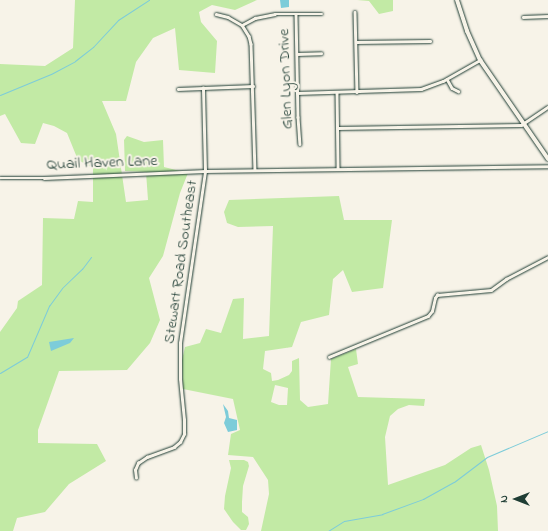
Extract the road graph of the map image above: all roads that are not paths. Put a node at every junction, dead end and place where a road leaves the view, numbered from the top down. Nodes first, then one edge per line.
1 (457, 0) edge
2 (355, 12) dead end
3 (216, 14) dead end
4 (296, 14) junction
5 (322, 14) dead end
6 (548, 16) edge
7 (523, 17) dead end
8 (242, 25) junction
9 (430, 41) dead end
10 (356, 42) junction
11 (321, 53) dead end
12 (297, 54) junction
13 (480, 60) junction
14 (447, 79) junction
15 (253, 86) junction
16 (203, 88) junction
17 (178, 89) dead end
18 (458, 91) dead end
19 (337, 92) junction
20 (357, 92) junction
21 (297, 93) junction
22 (548, 107) edge
23 (523, 124) junction
24 (338, 128) junction
25 (300, 144) dead end
26 (548, 159) edge
27 (548, 166) edge
28 (338, 168) junction
29 (255, 170) junction
30 (205, 171) junction
31 (0, 178) edge
32 (548, 257) edge
33 (329, 357) dead end
34 (136, 478) dead end

1 - 13 main road
2 - 10 street
3 - 8 street
4 - 5 street
4 - 8 street
4 - 12 street, Glen Lyon Drive
6 - 7 street
8 - 15 street
9 - 10 street
10 - 20 street
11 - 12 street
12 - 21 street, Glen Lyon Drive
13 - 14 street
13 - 23 main road
14 - 18 street
14 - 20 street
15 - 16 street
15 - 29 street
16 - 17 street
16 - 30 street
19 - 20 street
19 - 21 street
19 - 24 street
21 - 25 street, Glen Lyon Drive
22 - 23 street
23 - 24 street
23 - 26 main road
24 - 28 street
27 - 28 street, Stewart Road Southeast
28 - 29 street, Stewart Road Southeast
29 - 30 street, Stewart Road Southeast
30 - 31 street, Quail Haven Lane
30 - 34 street, Stewart Road Southeast
32 - 33 street

